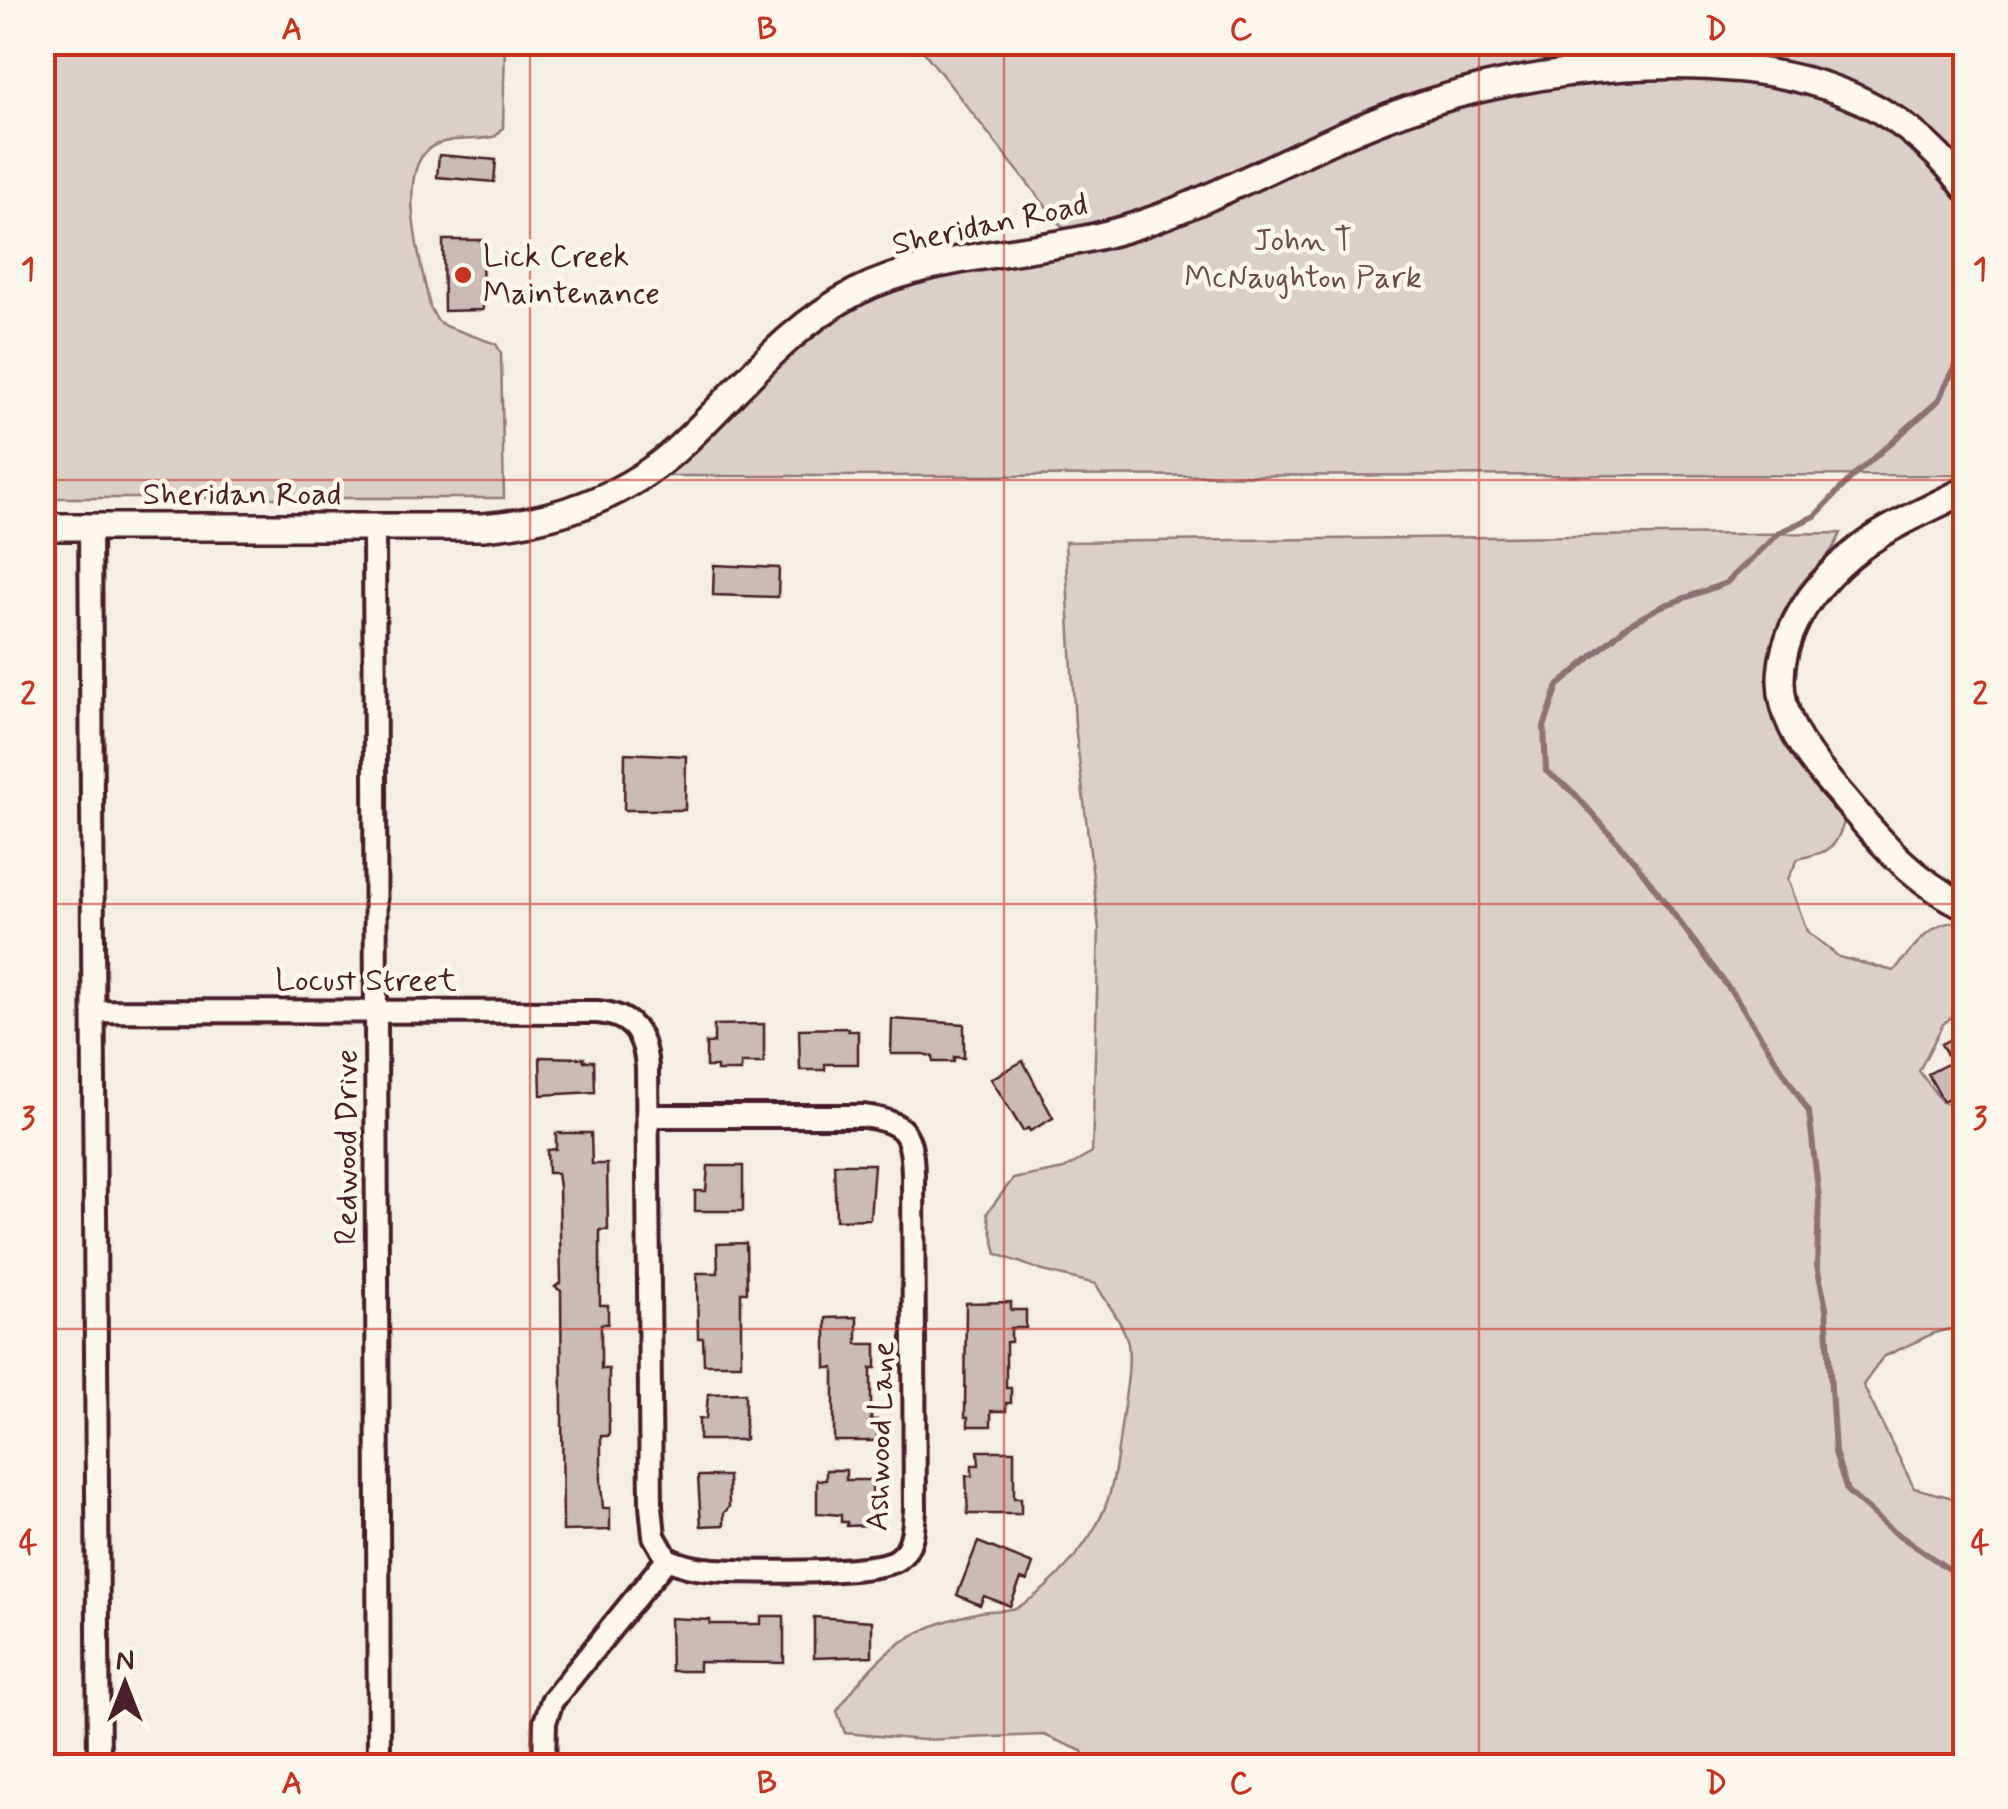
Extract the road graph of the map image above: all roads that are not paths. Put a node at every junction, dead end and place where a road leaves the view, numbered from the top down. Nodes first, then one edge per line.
1 (1966, 188) edge
2 (1966, 490) edge
3 (90, 527) junction
4 (42, 528) edge
5 (374, 528) junction
6 (1966, 906) edge
7 (95, 1011) junction
8 (376, 1012) junction
9 (648, 1116) junction
10 (666, 1559) junction
11 (99, 1766) edge
12 (379, 1766) edge
13 (544, 1766) edge

1 - 5 street, Sheridan Road
2 - 6 street
3 - 4 street, Sheridan Road
3 - 5 street, Sheridan Road
3 - 7 street
5 - 8 street, Redwood Drive
7 - 8 street, Locust Street
7 - 11 street
8 - 9 street, Locust Street
8 - 12 street, Redwood Drive
9 - 10 street
9 - 10 street, Ashwood Lane
10 - 13 street

